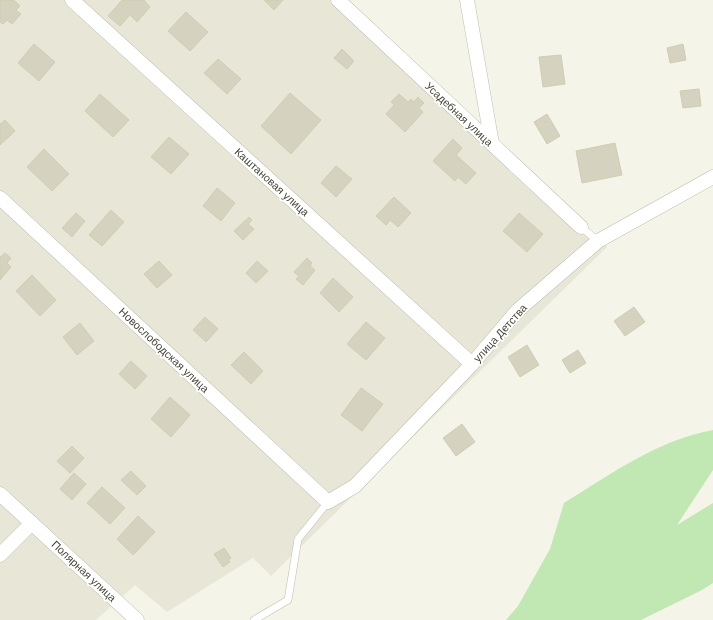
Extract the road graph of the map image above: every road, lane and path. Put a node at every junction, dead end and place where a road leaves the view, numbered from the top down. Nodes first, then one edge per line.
1 (72, 0) edge
2 (338, 0) edge
3 (467, 0) edge
4 (492, 144) junction
5 (713, 177) edge
6 (0, 198) edge
7 (581, 227) joint
8 (598, 241) junction
9 (472, 364) junction
10 (0, 494) edge
11 (328, 502) junction
12 (32, 523) junction
13 (0, 555) edge
14 (137, 620) edge
15 (254, 620) edge

1 - 9 street, Каштановая улица
2 - 4 street, Усадебная улица
3 - 4 street
4 - 7 street, Усадебная улица
5 - 8 street, улица Детства
6 - 11 street, Новослободская улица
7 - 8 lane
8 - 9 street, улица Детства
9 - 11 street, улица Детства
10 - 12 street, Полярная улица
11 - 15 lane
12 - 13 street
12 - 14 street, Полярная улица

